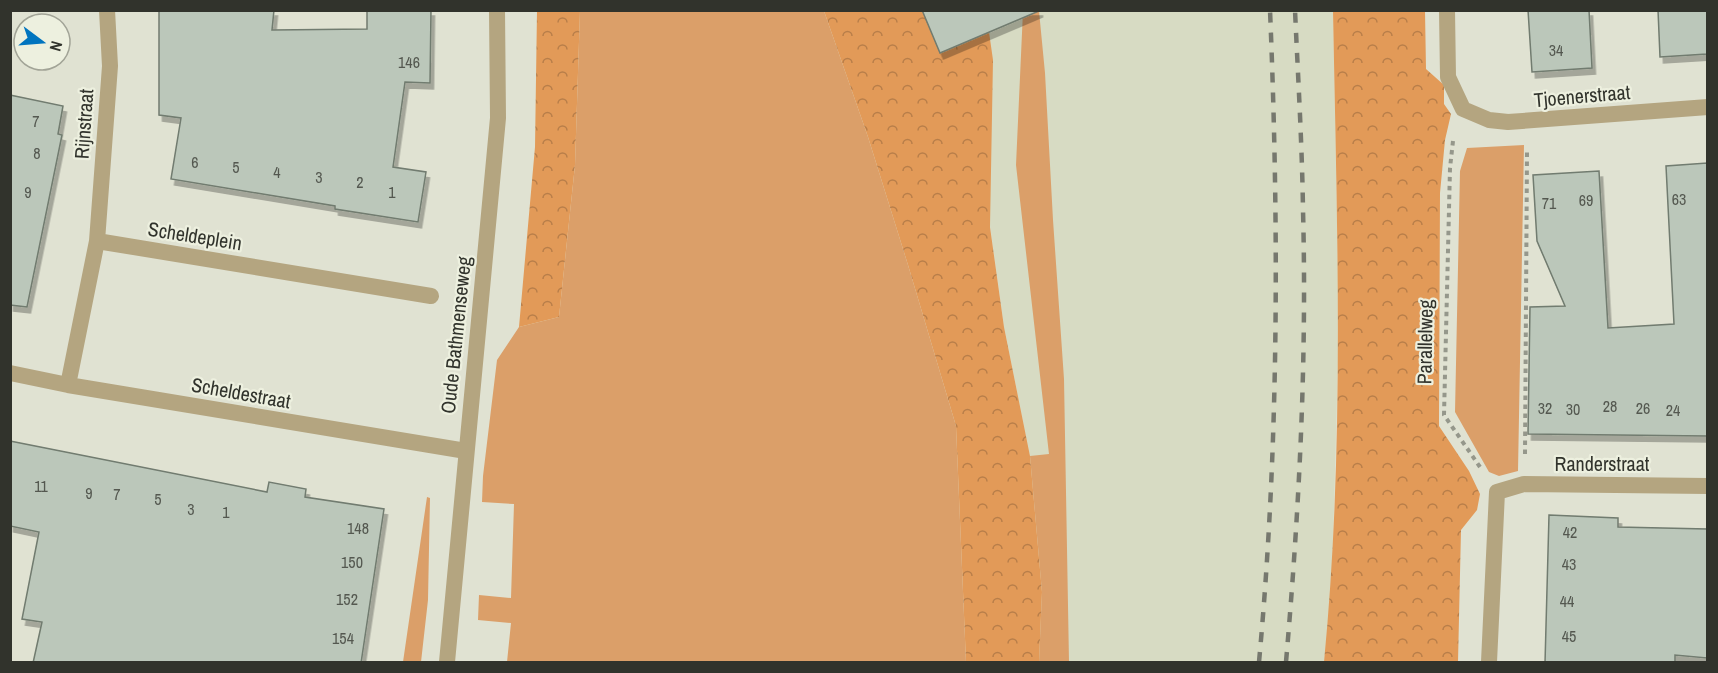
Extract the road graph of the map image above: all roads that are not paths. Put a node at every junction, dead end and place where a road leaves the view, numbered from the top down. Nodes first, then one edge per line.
1 (107, 10) edge
2 (497, 10) edge
3 (1447, 10) edge
4 (1707, 107) edge
5 (97, 241) junction
6 (431, 296) dead end
7 (10, 373) edge
8 (68, 385) junction
9 (466, 452) junction
10 (1707, 486) edge
11 (447, 663) edge
12 (1489, 663) edge

1 - 5 street, Rijnstraat
2 - 9 street, Oude Bathmenseweg
3 - 4 street, Tjoenerstraat
5 - 6 street, Scheldeplein
5 - 8 street
7 - 8 street, Scheldestraat
8 - 9 street, Scheldestraat
9 - 11 street, Oude Bathmenseweg
10 - 12 street, Randerstraat

